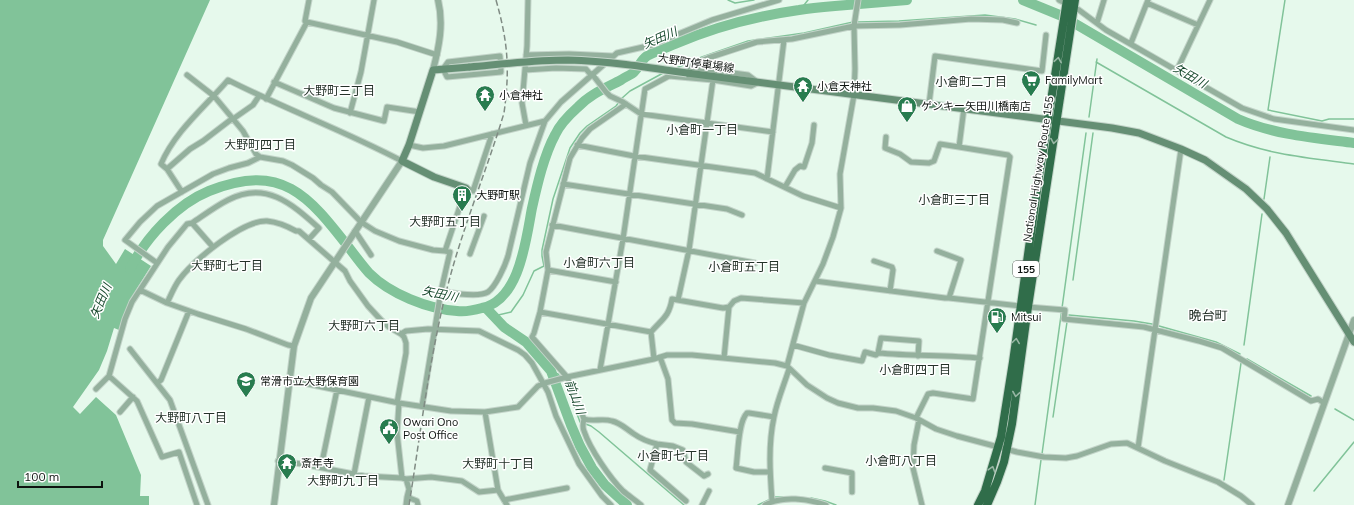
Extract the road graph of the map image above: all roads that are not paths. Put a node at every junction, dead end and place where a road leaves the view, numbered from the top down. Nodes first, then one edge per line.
1 (309, 0) edge
2 (374, 0) edge
3 (438, 0) edge
4 (528, 0) edge
5 (779, 0) edge
6 (858, 0) edge
7 (1104, 0) edge
8 (1210, 0) edge
9 (1147, 1) edge
10 (1068, 4) edge
11 (306, 22) junction
12 (1017, 23) dead end
13 (1097, 23) junction
14 (854, 25) junction
15 (1198, 25) junction
16 (368, 35) junction
17 (1046, 35) dead end
18 (784, 40) junction
19 (1131, 43) junction
20 (437, 55) junction
21 (526, 55) junction
22 (613, 56) junction
23 (443, 69) junction
24 (433, 70) junction
25 (525, 70) junction
26 (1177, 70) junction
27 (187, 75) dead end
28 (593, 76) junction
29 (713, 80) junction
30 (274, 82) junction
31 (759, 82) junction
32 (779, 84) junction
33 (854, 95) junction
34 (214, 96) junction
35 (259, 96) junction
36 (266, 99) junction
37 (626, 104) junction
38 (928, 104) junction
39 (964, 108) junction
40 (420, 112) junction
41 (350, 113) junction
42 (642, 114) junction
43 (233, 119) junction
44 (1048, 120) junction
45 (545, 121) junction
46 (1057, 121) junction
47 (708, 123) junction
48 (526, 125) junction
49 (814, 125) dead end
50 (1354, 130) edge
51 (773, 132) junction
52 (492, 134) junction
53 (886, 137) dead end
54 (409, 145) junction
55 (578, 145) junction
56 (959, 148) junction
57 (1181, 149) junction
58 (634, 156) junction
59 (260, 157) junction
60 (402, 161) junction
61 (701, 166) junction
62 (167, 169) junction
63 (767, 178) junction
64 (563, 184) junction
65 (785, 187) junction
66 (466, 188) junction
67 (182, 192) junction
68 (629, 194) junction
69 (695, 205) junction
70 (840, 208) junction
71 (742, 215) dead end
72 (484, 216) dead end
73 (361, 222) junction
74 (192, 223) junction
75 (552, 225) junction
76 (355, 233) junction
77 (309, 239) junction
78 (623, 239) junction
79 (213, 247) junction
80 (689, 250) junction
81 (445, 251) junction
82 (936, 251) dead end
83 (470, 254) dead end
84 (371, 255) dead end
85 (336, 260) junction
86 (874, 261) dead end
87 (156, 262) junction
88 (755, 263) dead end
89 (548, 270) junction
90 (815, 281) junction
91 (616, 282) junction
92 (140, 290) junction
93 (440, 291) junction
94 (890, 291) junction
95 (950, 298) junction
96 (678, 300) junction
97 (167, 302) junction
98 (988, 302) junction
99 (804, 303) junction
100 (1025, 306) junction
101 (729, 307) junction
102 (189, 311) junction
103 (540, 312) junction
104 (1354, 320) edge
105 (608, 325) junction
106 (434, 329) junction
107 (1155, 329) junction
108 (651, 332) junction
109 (401, 334) junction
110 (1349, 334) junction
111 (1354, 342) edge
112 (793, 345) junction
113 (294, 346) junction
114 (130, 349) dead end
115 (878, 353) junction
116 (918, 356) junction
117 (660, 357) junction
118 (724, 358) junction
119 (980, 358) junction
120 (654, 359) junction
121 (788, 368) junction
122 (600, 370) junction
123 (109, 376) junction
124 (566, 377) junction
125 (289, 380) junction
126 (157, 383) junction
127 (544, 383) junction
128 (96, 389) dead end
129 (337, 390) junction
130 (133, 397) junction
131 (369, 397) junction
132 (1324, 402) junction
133 (398, 403) junction
134 (422, 406) junction
135 (120, 412) dead end
136 (484, 412) junction
137 (774, 416) junction
138 (584, 419) junction
139 (917, 419) junction
140 (740, 432) junction
141 (657, 444) junction
142 (1003, 448) junction
143 (1138, 448) junction
144 (278, 461) junction
145 (321, 467) junction
146 (825, 468) dead end
147 (770, 472) junction
148 (354, 474) junction
149 (708, 474) dead end
150 (404, 478) junction
151 (567, 488) dead end
152 (498, 490) junction
153 (709, 491) dead end
154 (852, 492) dead end
155 (407, 497) junction
156 (686, 501) dead end
157 (772, 501) junction
158 (506, 502) edge
159 (197, 505) edge
160 (208, 505) edge
161 (274, 505) edge
162 (406, 505) edge
163 (418, 505) edge
164 (611, 505) edge
165 (641, 505) edge
166 (702, 505) edge
167 (765, 505) edge
168 (826, 505) edge
169 (922, 505) edge
170 (978, 505) edge
171 (987, 505) edge
172 (1252, 505) edge
173 (1288, 505) edge

1 - 11 street
2 - 16 street
3 - 20 street
4 - 21 street
5 - 22 street
6 - 14 street
7 - 13 street
8 - 15 street
9 - 15 street
9 - 19 street
10 - 13 street
44 -> 10 highway, National Highway Route 155 / 155
10 - 46 highway, National Highway Route 155 / 155
11 - 16 street
11 - 30 street
12 - 14 street
13 - 19 street
14 - 18 street
14 - 33 street
15 - 26 street
16 - 20 street
16 - 41 street
17 - 38 street
18 - 31 street
18 - 32 street
19 - 26 street
20 - 24 street
21 - 22 street
21 - 25 street
22 - 28 street
23 - 23 street
23 - 24 main road, 大野町停車場線
23 - 31 main road, 大野町停車場線, bridge
24 - 40 main road
25 - 28 street
25 - 48 street
26 - 50 street
27 - 34 street
28 - 37 street
28 - 45 street
29 - 31 street
29 - 42 street
29 - 47 street
30 - 36 street
30 - 41 street
31 - 32 main road, 大野町停車場線
32 - 33 main road, 大野町停車場線
32 - 51 street
33 - 38 main road, 大野町停車場線
33 - 70 street
34 - 35 street
34 - 43 street
34 - 62 street
35 - 36 street
35 - 43 street
36 - 60 street
37 - 42 street
37 - 55 street
38 - 39 main road, 大野町停車場線
39 - 44 main road, 大野町停車場線
39 - 56 street
40 - 41 street
40 - 54 main road
42 - 47 street
42 - 58 street
43 - 59 street
43 - 62 street
44 - 46 main road, 大野町停車場線
44 - 100 highway, National Highway Route 155 / 155
45 - 48 street
45 - 93 street
46 - 57 main road, 大野町停車場線
46 -> 100 highway, National Highway Route 155 / 155
47 - 51 street
47 - 61 street
48 - 52 street
49 - 65 street
51 - 63 street
52 - 54 street
52 - 66 street
53 - 56 street
54 - 60 main road
55 - 58 street
55 - 64 street
56 - 98 street
57 - 107 street
57 - 110 main road, 大野町停車場線
58 - 61 street
58 - 68 street
59 - 67 street
59 - 73 street
60 - 66 main road
60 - 73 street
61 - 63 street
61 - 69 street
62 - 67 street
63 - 65 street
64 - 68 street
64 - 75 street
65 - 70 street
66 - 81 street
67 - 87 street
68 - 69 street
68 - 78 street
69 - 71 street
69 - 80 street
70 - 90 street
72 - 83 street
73 - 76 street
73 - 81 street
74 - 77 street
74 - 79 street
74 - 87 street
75 - 78 street
75 - 89 street
76 - 84 street
76 - 85 street
77 - 79 street
77 - 85 street
78 - 80 street
78 - 91 street
79 - 97 street
80 - 88 street
80 - 96 street
81 - 93 street
82 - 95 street
85 - 109 street
85 - 113 street
86 - 94 street
87 - 92 street
89 - 91 street
89 - 103 street
90 - 94 street
90 - 99 street
91 - 105 street
92 - 97 street
92 - 123 street
93 - 106 street
94 - 95 street
95 - 98 street
96 - 101 street
96 - 108 street
97 - 102 street
98 - 100 street
98 - 119 street
99 - 101 street
99 - 112 street
100 - 107 street
100 - 142 highway, National Highway Route 155 / 155
101 - 118 street
102 - 113 street
102 - 126 street
103 - 105 street
103 - 124 street
104 - 110 street
105 - 108 street
105 - 122 street
106 - 109 street
106 - 127 street
106 - 134 street
107 - 132 street
107 - 143 street
108 - 120 street
109 - 133 street
110 - 111 main road, 大野町停車場線
110 - 132 street
112 - 115 street
112 - 121 street
113 - 125 street
114 - 126 street
115 - 116 street
115 - 116 street
116 - 119 street
117 - 118 street
117 - 120 street
117 - 140 street
118 - 121 street
119 - 139 street
120 - 122 street
121 - 137 street
121 - 139 street
122 - 124 street
123 - 128 street
123 - 130 street
124 - 127 street
124 - 138 street
125 - 129 street
125 - 144 street
126 - 160 street
127 - 136 street
127 - 164 street
129 - 131 street
129 - 145 street
130 - 135 street
130 - 159 street
131 - 133 street
131 - 148 street
132 - 173 street
133 - 134 street
133 - 150 street
134 - 136 street
136 - 152 street
137 - 140 street
137 - 147 street
138 - 141 street
138 - 165 street
139 - 142 street
139 - 169 street
140 - 147 street
141 - 149 street
141 - 156 street
142 - 143 street
170 -> 142 highway, National Highway Route 155 / 155
142 - 171 highway, National Highway Route 155 / 155
143 - 172 street
144 - 145 street
144 - 161 street
145 - 148 street
146 - 154 street
147 - 157 street
148 - 150 street
150 - 152 street
150 - 155 street
151 - 158 street
152 - 158 street
153 - 166 street
155 - 162 street
155 - 163 street
157 - 167 street
157 - 168 street

